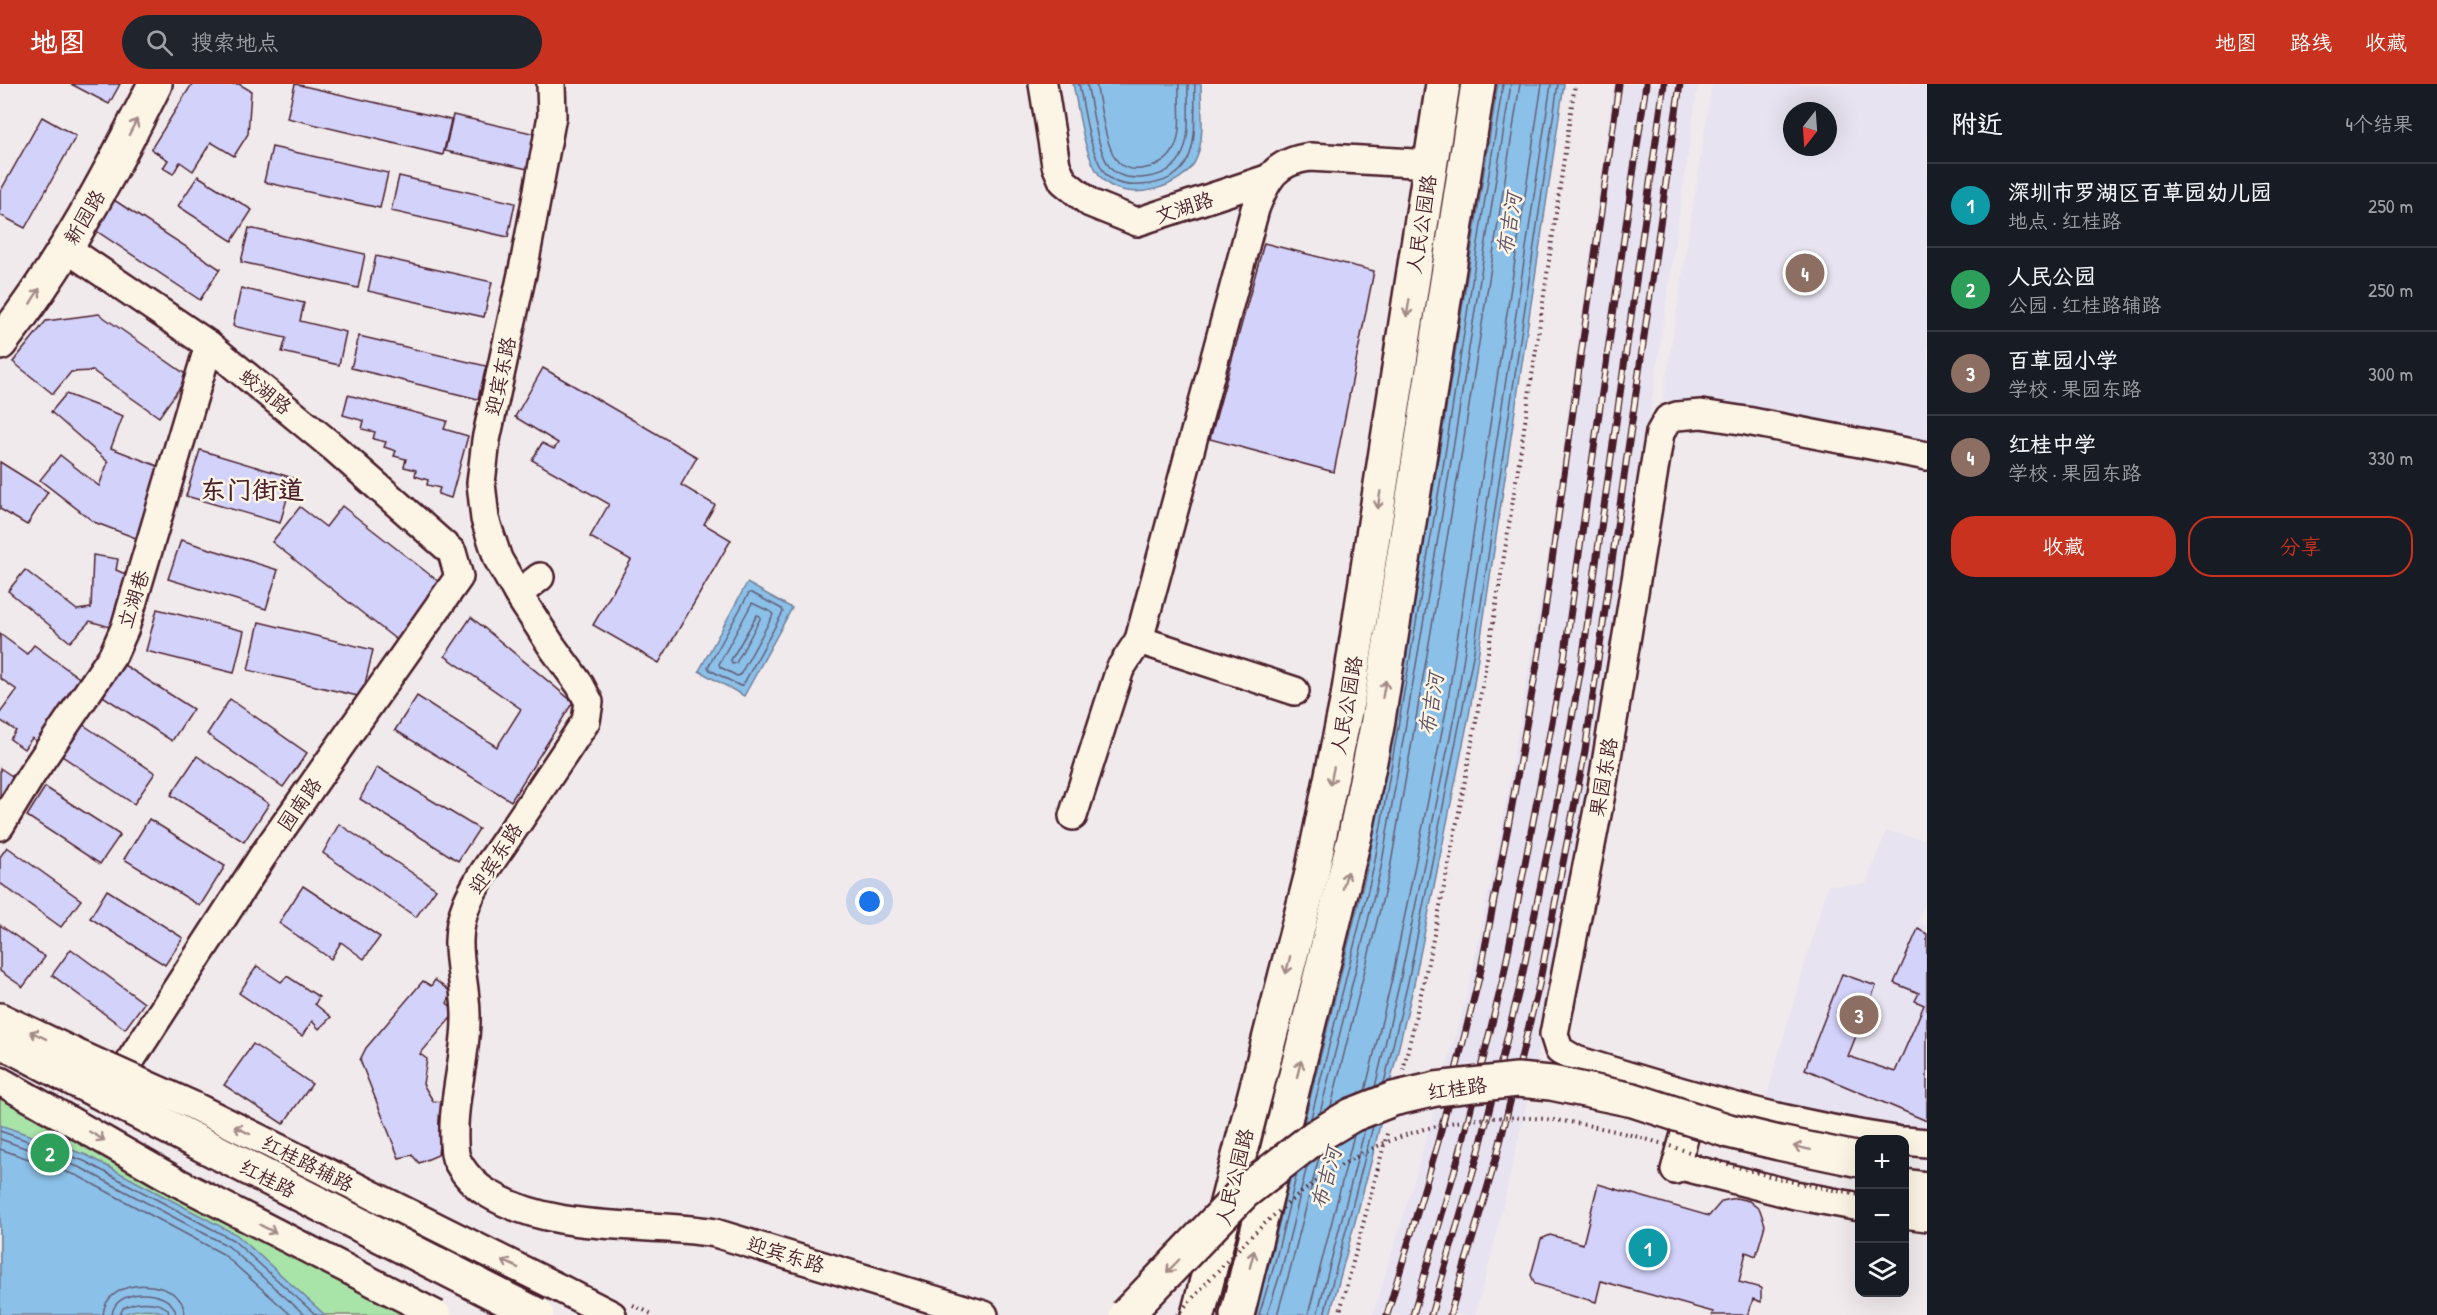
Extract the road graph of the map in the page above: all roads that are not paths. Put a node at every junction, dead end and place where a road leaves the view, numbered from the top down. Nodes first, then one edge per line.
1 (155, 84) edge
2 (551, 84) edge
3 (1043, 84) edge
4 (1443, 84) edge
5 (1478, 84) edge
6 (1431, 164) junction
7 (1270, 178) junction
8 (66, 248) junction
9 (0, 342) edge
10 (209, 345) junction
11 (1927, 456) edge
12 (452, 552) joint
13 (540, 577) dead end
14 (518, 594) junction
15 (1139, 640) junction
16 (1295, 691) dead end
17 (1073, 816) dead end
18 (0, 826) edge
19 (0, 1017) edge
20 (0, 1040) edge
21 (132, 1058) dead end
22 (0, 1060) edge
23 (0, 1081) edge
24 (60, 1081) junction
25 (1696, 1097) junction
26 (1869, 1135) edge
27 (1909, 1141) edge
28 (1927, 1143) edge
29 (1855, 1159) edge
30 (1909, 1168) edge
31 (1927, 1170) edge
32 (1855, 1179) edge
33 (1909, 1187) edge
34 (1927, 1189) edge
35 (1855, 1206) edge
36 (1909, 1215) edge
37 (1927, 1217) edge
38 (437, 1315) edge
39 (492, 1315) edge
40 (537, 1315) edge
41 (612, 1315) edge
42 (984, 1315) edge
43 (1125, 1315) edge
44 (1154, 1315) edge
45 (1198, 1315) edge
46 (1237, 1315) edge

8 -> 1 main road, 新园路
2 - 14 street, 迎宾东路
3 - 7 street, 文湖路
4 - 6 main road, 人民公园路
46 -> 5 main road, 人民公园路
6 - 7 street
6 -> 45 main road, 人民公园路
7 - 15 street
9 -> 8 main road, 新园路
8 - 10 street, 蛟湖路
10 - 12 street, 蛟湖路
10 - 18 street, 立湖巷
11 - 25 street, 果园东路
12 - 21 street, 园南路
13 - 14 street
14 - 42 street, 迎宾东路
15 - 16 street
15 - 17 street
24 -> 19 street, 红桂路辅路
20 - 24 main road, 红桂路
22 - 24 main road, 红桂路
23 - 24 street, 红桂路辅路
24 -> 38 street, 红桂路辅路, bridge
24 - 39 main road, 红桂路
24 - 40 main road, 红桂路, bridge
41 -> 24 street, 红桂路辅路, bridge
25 - 26 street, 果园东路
25 - 35 street
27 - 28 street
29 -> 43 main road, 红桂路, bridge
30 - 31 main road
32 - 44 main road, 红桂路
33 - 34 main road
36 - 37 street

